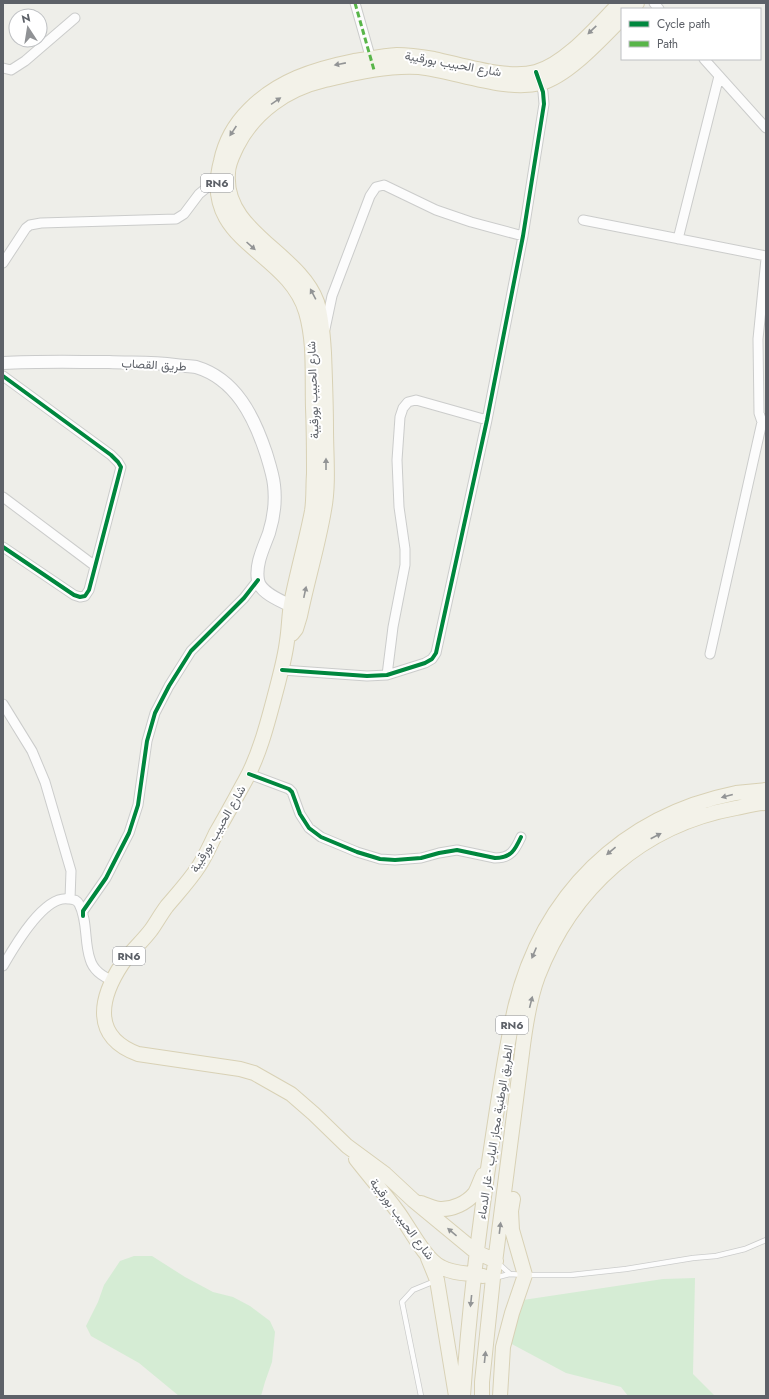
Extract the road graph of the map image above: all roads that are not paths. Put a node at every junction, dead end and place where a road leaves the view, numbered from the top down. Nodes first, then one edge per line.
1 (355, 3) edge
2 (620, 3) edge
3 (75, 18) dead end
4 (621, 19) edge
5 (705, 60) edge
6 (372, 64) junction
7 (3, 68) edge
8 (719, 76) junction
9 (538, 78) junction
10 (766, 128) edge
11 (222, 175) junction
12 (583, 220) dead end
13 (524, 236) junction
14 (678, 239) junction
15 (766, 256) edge
16 (766, 259) edge
17 (3, 263) edge
18 (765, 275) edge
19 (323, 338) junction
20 (3, 362) edge
21 (3, 376) edge
22 (487, 420) junction
23 (764, 423) edge
24 (3, 497) edge
25 (3, 547) edge
26 (95, 566) junction
27 (258, 580) junction
28 (296, 608) junction
29 (710, 654) dead end
30 (282, 670) junction
31 (386, 675) junction
32 (3, 704) edge
33 (249, 774) junction
34 (766, 790) edge
35 (766, 803) edge
36 (521, 837) dead end
37 (70, 899) junction
38 (83, 916) junction
39 (3, 966) edge
40 (114, 981) junction
41 (522, 1053) junction
42 (346, 1146) junction
43 (490, 1158) junction
44 (413, 1200) junction
45 (766, 1240) edge
46 (476, 1252) junction
47 (426, 1254) junction
48 (496, 1261) junction
49 (474, 1274) junction
50 (510, 1274) junction
51 (525, 1276) junction
52 (493, 1278) junction
53 (437, 1280) junction
54 (420, 1396) edge
55 (456, 1396) edge
56 (463, 1396) edge
57 (482, 1396) edge
58 (500, 1396) edge

1 - 6 street
2 -> 9 main road, شارع الحبيب بورقيبة / RN6
3 - 7 street
4 - 9 main road, شارع الحبيب بورقيبة / RN6
5 - 8 street
6 - 9 main road, شارع الحبيب بورقيبة / RN6
6 - 11 main road, شارع الحبيب بورقيبة / RN6
8 - 10 street
8 - 14 street
9 - 13 street
11 - 17 street
19 -> 11 main road, شارع الحبيب بورقيبة / RN6
11 -> 28 main road, شارع الحبيب بورقيبة / RN6
12 - 14 street
13 - 19 street
13 - 22 street
14 - 15 street
16 - 18 street
18 - 23 street
28 -> 19 main road, شارع الحبيب بورقيبة / RN6
20 - 27 main road, طريق القصاب
21 - 26 street
22 - 31 street
22 - 31 street
23 - 29 street
24 - 26 street
25 - 26 street
27 - 28 main road
27 - 38 street
28 - 30 main road, شارع الحبيب بورقيبة / RN6
30 - 31 street
30 - 33 main road, شارع الحبيب بورقيبة / RN6
32 - 37 street
33 - 36 street
33 - 40 main road, شارع الحبيب بورقيبة / RN6
34 -> 43 main road, الطريق الوطنية مجاز الباب - غار الدماء / RN6
41 -> 35 main road, الطريق الوطنية مجاز الباب - غار الدماء / RN6
37 - 38 street
37 - 39 street
38 - 40 street
40 - 42 main road, شارع الحبيب بورقيبة / RN6
48 -> 41 main road, الطريق الوطنية مجاز الباب - غار الدماء / RN6
41 - 51 main road
42 - 44 main road, شارع الحبيب بورقيبة / RN6
42 - 47 main road, شارع الحبيب بورقيبة / RN6
43 - 44 main road
43 - 46 main road, الطريق الوطنية مجاز الباب - غار الدماء / RN6
46 -> 44 main road, شارع الحبيب بورقيبة / RN6
45 - 51 lane
46 - 48 main road, شارع الحبيب بورقيبة / RN6
46 - 49 main road, الطريق الوطنية مجاز الباب - غار الدماء / RN6
47 - 49 main road, شارع الحبيب بورقيبة / RN6
47 - 53 main road
48 - 50 lane
48 - 52 main road, الطريق الوطنية مجاز الباب - غار الدماء / RN6
49 - 52 main road, شارع الحبيب بورقيبة / RN6
49 -> 56 main road, الطريق الوطنية مجاز الباب - غار الدماء / RN6
50 - 51 lane
50 - 52 lane
51 - 58 main road
57 -> 52 main road, الطريق الوطنية مجاز الباب - غار الدماء / RN6
53 - 54 lane
53 - 55 main road

